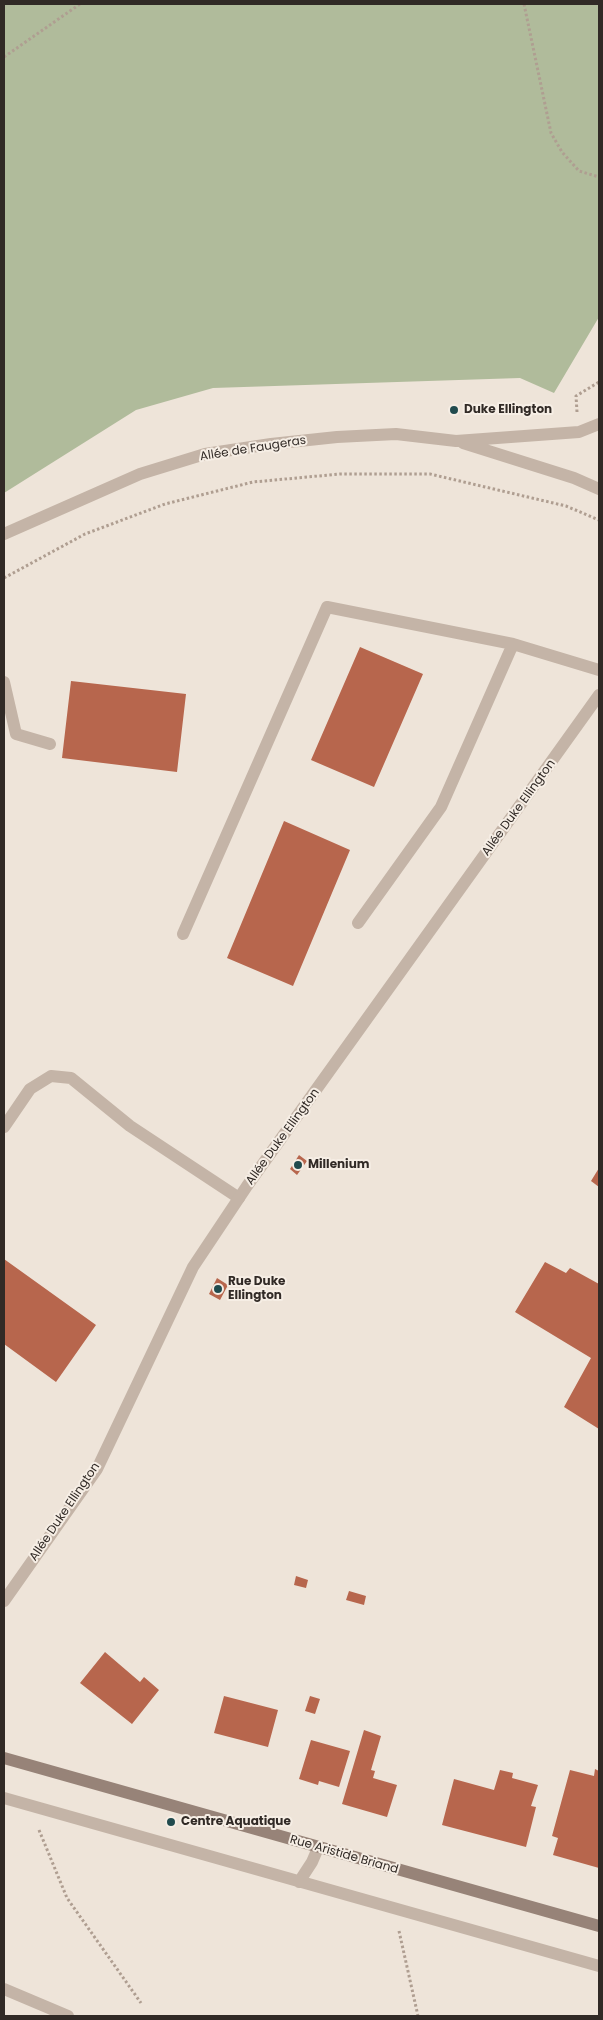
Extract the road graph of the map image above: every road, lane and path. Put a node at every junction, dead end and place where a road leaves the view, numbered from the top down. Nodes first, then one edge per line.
1 (80, 4) edge
2 (524, 4) edge
3 (4, 57) edge
4 (599, 177) edge
5 (599, 424) edge
6 (456, 441) junction
7 (599, 489) edge
8 (599, 520) edge
9 (4, 534) edge
10 (4, 578) edge
11 (513, 644) junction
12 (599, 670) edge
13 (4, 682) edge
14 (599, 695) edge
15 (50, 744) dead end
16 (358, 923) dead end
17 (183, 934) dead end
18 (4, 1127) edge
19 (239, 1198) junction
20 (4, 1601) edge
21 (4, 1758) edge
22 (4, 1798) edge
23 (29, 1806) junction
24 (318, 1848) junction
25 (299, 1882) junction
26 (397, 1923) dead end
27 (599, 1926) edge
28 (599, 1966) edge
29 (4, 1989) edge
30 (141, 2003) dead end
31 (68, 2016) edge
32 (418, 2016) edge

1 - 3 path
2 - 4 path
5 - 6 street, Allée de Faugeras
6 - 7 street, Allée de Faugeras
6 - 9 street, Allée de Faugeras
8 - 10 path
11 - 12 street
11 - 16 street
11 - 17 street
13 - 15 street
14 - 19 street, Allée Duke Ellington
18 - 19 street
19 - 20 street, Allée Duke Ellington
21 - 24 street, Rue Aristide Briand
22 - 23 street
23 - 25 street
23 - 30 path
24 - 25 street
24 - 27 street, Rue Aristide Briand
25 - 28 street
26 - 32 path
29 - 31 street

